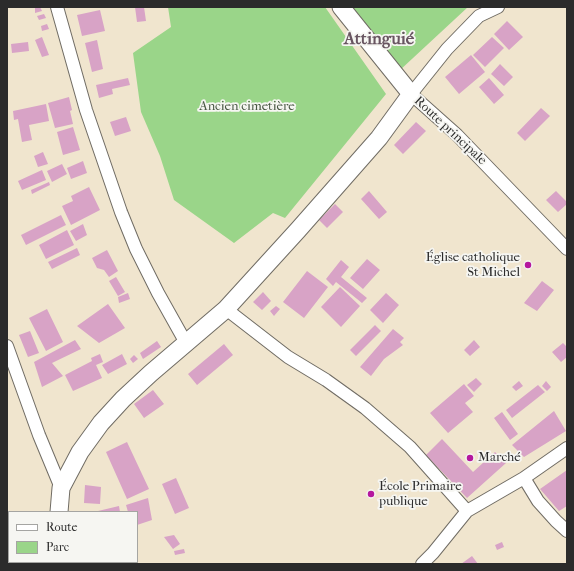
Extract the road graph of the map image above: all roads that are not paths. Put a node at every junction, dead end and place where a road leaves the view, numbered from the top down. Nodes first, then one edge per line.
1 (57, 7) edge
2 (341, 7) edge
3 (498, 7) edge
4 (411, 94) junction
5 (567, 249) edge
6 (226, 309) junction
7 (186, 343) junction
8 (7, 346) edge
9 (567, 448) edge
10 (524, 478) junction
11 (61, 488) junction
12 (59, 511) edge
13 (467, 511) junction
14 (567, 531) edge
15 (422, 564) edge

1 - 7 street
2 - 4 street, Route principale
3 - 4 street
4 - 5 street, Route principale
4 - 6 street
6 - 7 street
6 - 13 street
7 - 11 street
8 - 11 street
9 - 10 street
10 - 13 street
10 - 14 street
11 - 12 street
13 - 15 street

